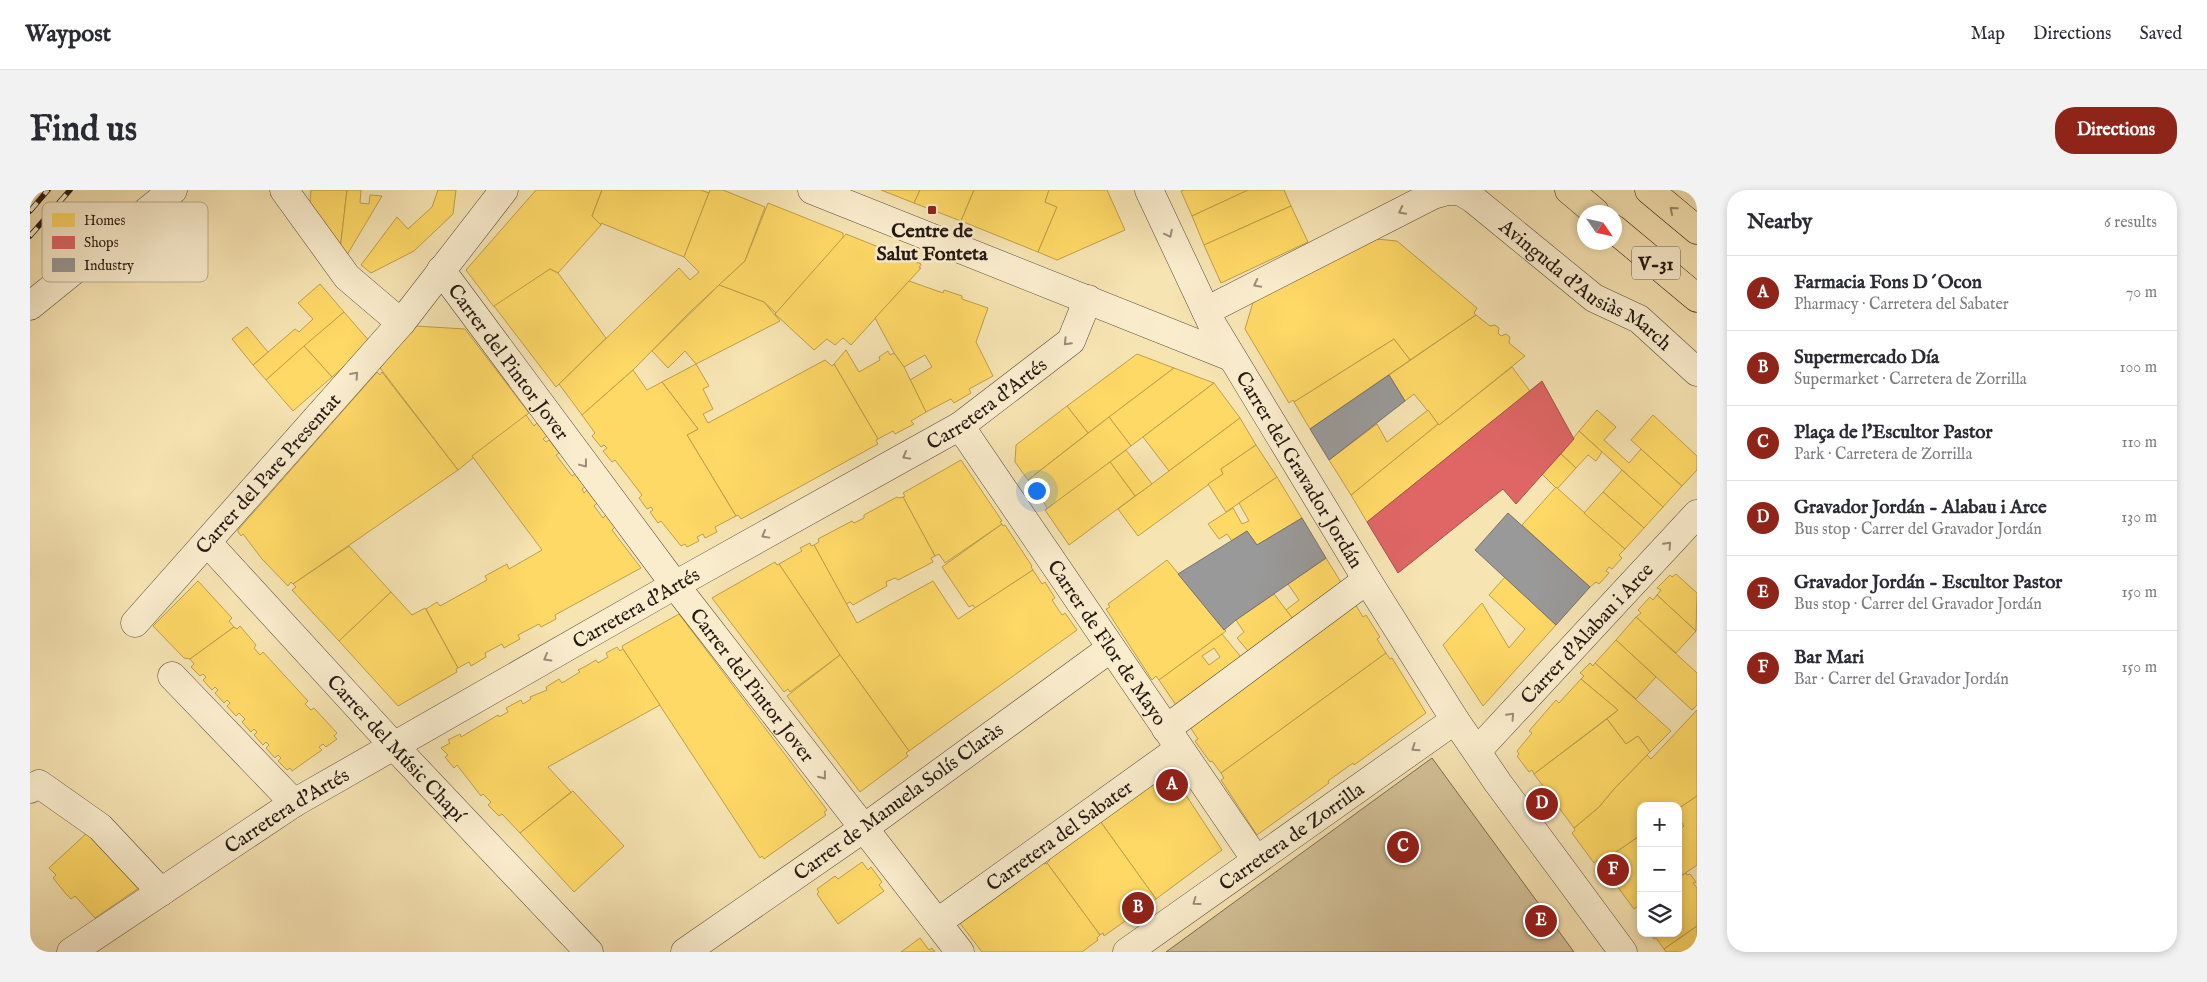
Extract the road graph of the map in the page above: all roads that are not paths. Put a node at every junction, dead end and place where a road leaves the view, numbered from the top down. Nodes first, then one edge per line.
1 (173, 190) edge
2 (284, 190) edge
3 (504, 190) edge
4 (812, 190) edge
5 (1149, 190) edge
6 (1568, 190) edge
7 (1649, 190) edge
8 (1446, 191) edge
9 (158, 202) edge
10 (1586, 205) edge
11 (1697, 230) edge
12 (1622, 236) edge
13 (441, 270) junction
14 (60, 282) edge
15 (1697, 298) edge
16 (1088, 299) junction
17 (30, 306) edge
18 (1206, 311) junction
19 (401, 323) junction
20 (1231, 357) junction
21 (1697, 372) edge
22 (960, 426) junction
23 (1697, 514) edge
24 (207, 542) junction
25 (1367, 580) junction
26 (674, 586) junction
27 (135, 623) dead end
28 (1110, 648) junction
29 (172, 676) dead end
30 (1455, 720) junction
31 (1173, 739) junction
32 (394, 746) junction
33 (1477, 751) junction
34 (30, 789) edge
35 (294, 803) junction
36 (864, 828) junction
37 (1256, 860) junction
38 (160, 892) junction
39 (938, 922) junction
40 (71, 952) edge
41 (589, 952) edge
42 (684, 952) edge
43 (960, 952) edge
44 (1127, 952) edge
45 (1624, 952) edge

1 - 9 street
2 - 19 street
3 - 13 street, Carrer del Pare Presentat
4 - 16 street, Carrer del Gravador Jordán
5 -> 18 street
6 - 10 highway
11 -> 7 highway, V-31
8 -> 18 street
8 - 21 street, Avinguda d'Ausiàs March
12 - 15 highway, V-31
13 - 19 street, Carrer del Pare Presentat
13 -> 26 street, Carrer del Pintor Jover
14 - 17 street
16 - 20 street, Carrer del Gravador Jordán
16 -> 22 street, Carretera d'Artés
18 - 20 street
24 -> 19 street, Carrer del Pare Presentat
20 - 25 street, Carrer del Gravador Jordán
22 -> 26 street, Carretera d'Artés
22 - 28 street, Carrer de Flor de Mayo
33 -> 23 street, Carrer d'Alabau i Arce
24 - 27 street, Carrer del Pare Presentat
24 - 32 street, Carrer del Músic Chapí
25 - 30 street, Carrer del Gravador Jordán
25 - 31 street, Carretera del Sabater
26 -> 32 street, Carretera d'Artés
26 -> 36 street, Carrer del Pintor Jover
28 - 31 street, Carrer de Flor de Mayo
28 - 36 street, Carrer de Manuela Solís Claràs
29 - 35 street
30 - 33 street, Carrer del Gravador Jordán
30 -> 37 street, Carretera de Zorrilla
31 - 37 street, Carrer de Flor de Mayo
31 - 39 street, Carretera del Sabater
32 - 35 street, Carretera d'Artés
32 - 41 street, Carrer del Músic Chapí
33 - 45 street, Carrer del Gravador Jordán
34 - 38 street
35 - 38 street, Carretera d'Artés
36 - 39 street, Carrer del Pintor Jover
36 - 42 street, Carrer de Manuela Solís Claràs
37 -> 44 street, Carretera de Zorrilla
38 - 40 street, Carretera d'Artés
39 - 43 street, Carrer del Pintor Jover

